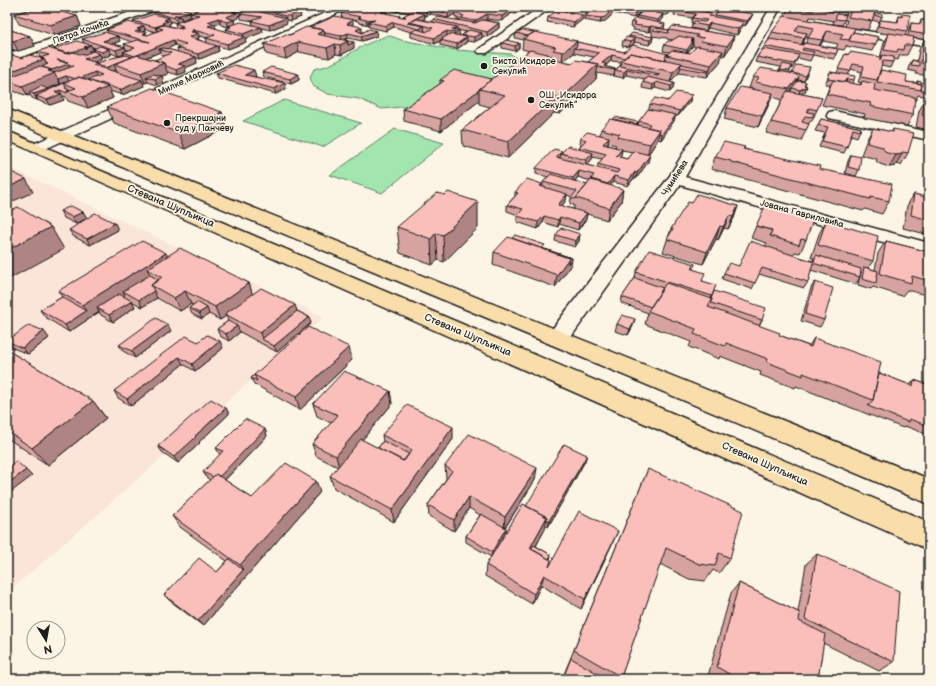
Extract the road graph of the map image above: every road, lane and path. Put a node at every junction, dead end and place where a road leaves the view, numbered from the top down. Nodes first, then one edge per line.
1 (155, 7) edge
2 (346, 7) edge
3 (547, 7) edge
4 (772, 15) edge
5 (812, 25) edge
6 (929, 44) edge
7 (483, 51) dead end
8 (7, 58) edge
9 (7, 113) edge
10 (834, 115) dead end
11 (7, 135) edge
12 (929, 136) edge
13 (62, 137) junction
14 (36, 148) junction
15 (676, 180) junction
16 (929, 249) edge
17 (558, 338) junction
18 (929, 492) edge
19 (929, 536) edge

1 - 8 street, Петра Кочића
2 - 13 street, Милке Марковић
3 - 7 street
4 - 15 street, Чумићева
5 - 6 street
9 - 13 main road
10 - 12 street
11 - 14 main road, Стевана Шупљикца
13 - 14 street, Милке Марковић
13 - 17 main road
14 - 19 main road, Стевана Шупљикца
15 - 16 street, Јована Гавриловића
15 - 17 street, Чумићева
17 - 18 main road

